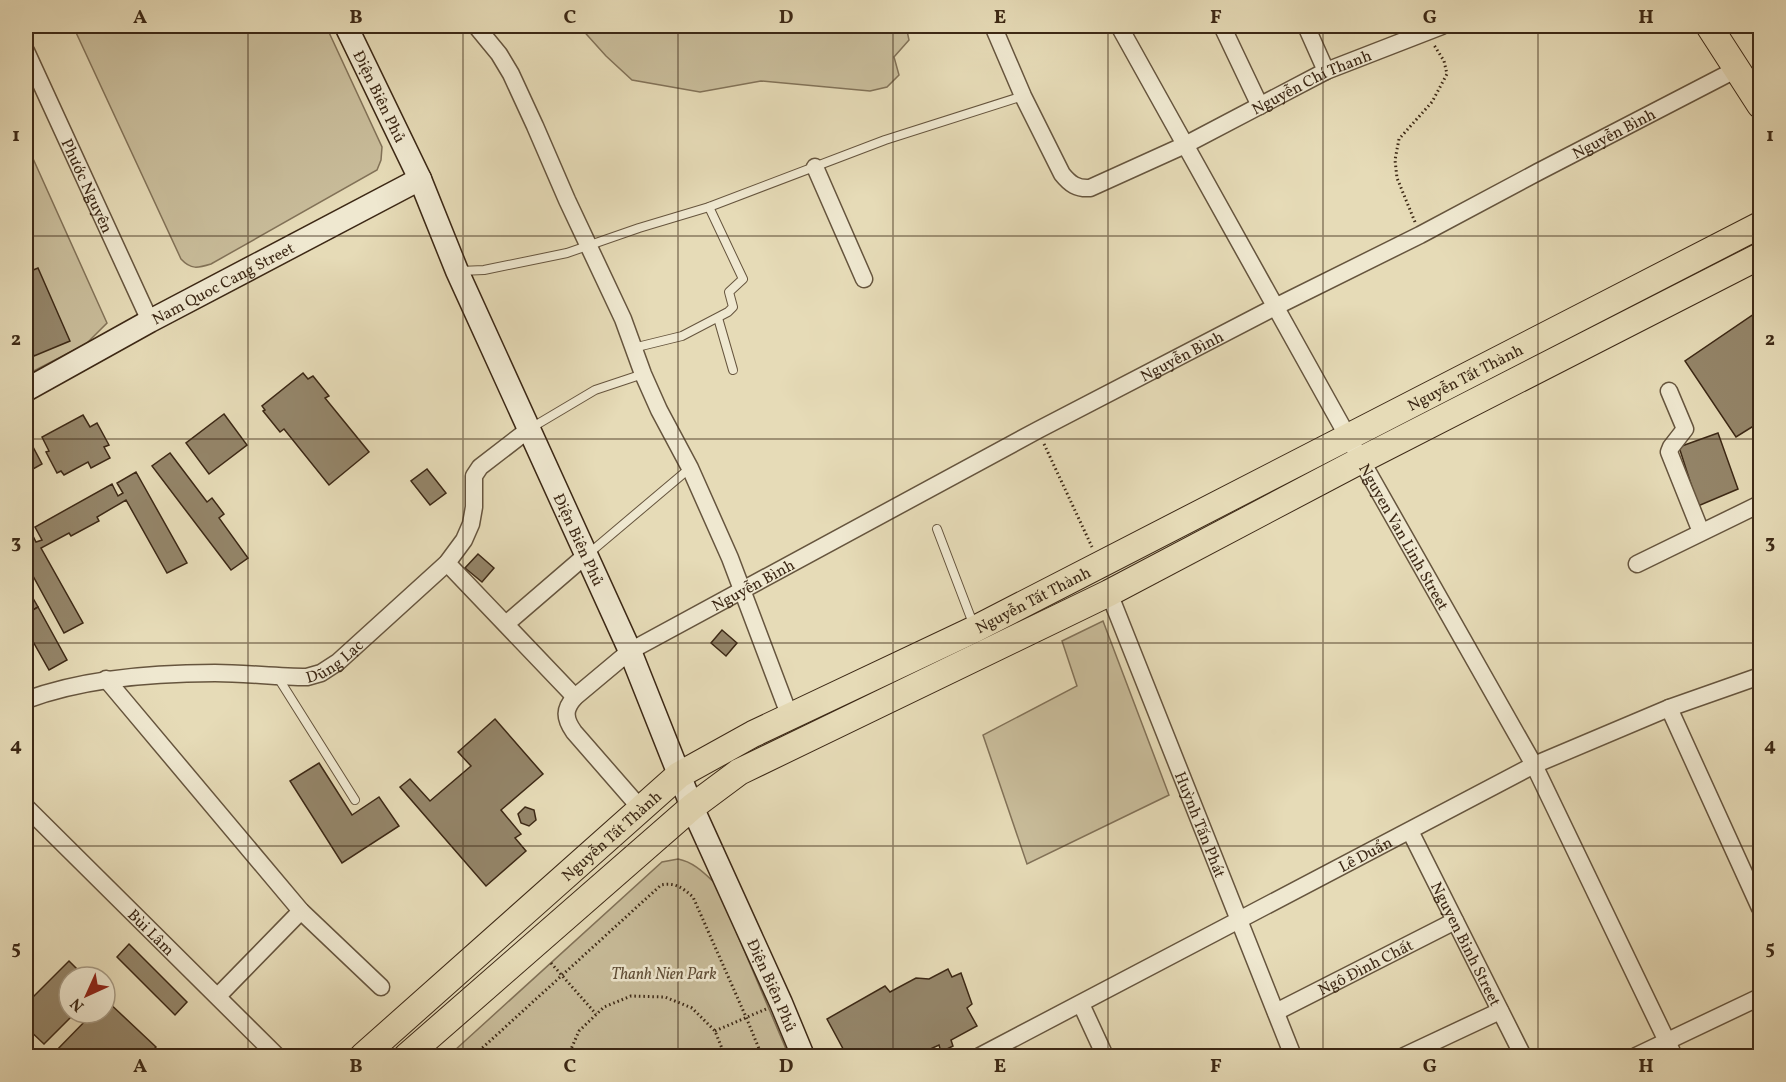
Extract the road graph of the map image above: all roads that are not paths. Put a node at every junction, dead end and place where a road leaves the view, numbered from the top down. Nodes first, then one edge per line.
1 (346, 26) edge
2 (476, 26) edge
3 (993, 26) edge
4 (1119, 26) edge
5 (1222, 26) edge
6 (1306, 26) edge
7 (1709, 26) edge
8 (1727, 26) edge
9 (1435, 29) edge
10 (26, 51) edge
11 (1326, 71) junction
12 (1749, 73) edge
13 (1023, 96) junction
14 (1761, 105) edge
15 (1260, 106) junction
16 (1185, 145) junction
17 (815, 167) junction
18 (420, 179) junction
19 (709, 207) junction
20 (1761, 225) edge
21 (589, 245) junction
22 (1761, 256) edge
23 (457, 271) junction
24 (864, 279) dead end
25 (1275, 307) junction
26 (718, 318) junction
27 (150, 321) junction
28 (633, 348) junction
29 (733, 370) dead end
30 (643, 374) junction
31 (26, 390) edge
32 (1669, 391) dead end
33 (528, 430) junction
34 (1348, 437) junction
35 (1361, 460) junction
36 (690, 468) junction
37 (1761, 504) edge
38 (937, 529) dead end
39 (1701, 532) junction
40 (585, 556) junction
41 (447, 563) junction
42 (1637, 564) dead end
43 (742, 590) junction
44 (1109, 593) junction
45 (506, 624) junction
46 (975, 629) junction
47 (630, 651) junction
48 (277, 675) junction
49 (1761, 676) edge
50 (106, 680) junction
51 (575, 697) junction
52 (26, 700) edge
53 (1669, 708) junction
54 (790, 717) junction
55 (1534, 765) junction
56 (679, 775) junction
57 (356, 800) dead end
58 (26, 807) edge
59 (692, 807) junction
60 (642, 810) junction
61 (1410, 831) junction
62 (1761, 908) edge
63 (301, 911) junction
64 (1240, 920) junction
65 (1455, 921) junction
66 (381, 987) dead end
67 (218, 996) junction
68 (1761, 997) edge
69 (1080, 1004) junction
70 (1500, 1011) junction
71 (1276, 1012) junction
72 (1670, 1049) edge
73 (277, 1056) edge
74 (363, 1056) edge
75 (407, 1056) edge
76 (803, 1056) edge
77 (980, 1056) edge
78 (1105, 1056) edge
79 (1293, 1056) edge
80 (1404, 1056) edge
81 (1523, 1056) edge
82 (1636, 1056) edge

1 - 18 street, Điện Biên Phủ
2 - 21 street
3 - 13 street
4 - 16 street, Nguyen Van Linh Street
5 - 15 street
6 - 11 street
7 - 12 main road
8 - 12 main road
9 - 11 street, Nguyễn Chí Thanh
10 - 27 street, Phước Nguyên
11 - 15 street, Nguyễn Chí Thanh
12 - 14 main road
12 - 25 street, Nguyễn Bình
13 - 16 street, Nguyễn Chí Thanh
13 - 17 lane
15 - 16 street, Nguyễn Chí Thanh
16 - 25 street, Nguyen Van Linh Street
17 - 19 lane
17 - 24 street
18 - 23 street, Điện Biên Phủ
18 - 27 street, Nam Quoc Cang Street
19 - 21 lane
19 - 26 lane
20 - 34 main road, Nguyễn Tất Thành
21 - 23 lane
21 - 28 street
22 - 35 main road, Nguyễn Tất Thành
23 - 33 street, Điện Biên Phủ
25 - 34 street, Nguyen Van Linh Street
25 - 43 street, Nguyễn Bình
26 - 28 lane
26 - 29 lane
27 - 31 street, Nam Quoc Cang Street
28 - 30 street
30 - 33 lane
30 - 36 street
32 - 39 street
33 - 40 street, Điện Biên Phủ
33 - 41 street, Dũng Lạc
34 - 35 street, Nguyen Van Linh Street
34 - 46 main road, Nguyễn Tất Thành
35 - 44 main road, Nguyễn Tất Thành
35 - 55 street, Nguyen Van Linh Street
36 - 40 lane
36 - 43 street
37 - 39 street
38 - 46 lane
39 - 42 street
40 - 45 street
40 - 47 street, Điện Biên Phủ
41 - 45 street
41 - 48 street, Dũng Lạc
43 - 47 street, Nguyễn Bình
43 - 54 street
44 - 59 main road, Nguyễn Tất Thành
44 - 64 street, Huỳnh Tấn Phát
45 - 51 street
46 - 54 main road, Nguyễn Tất Thành
47 - 51 street, Nguyễn Bình
47 - 56 street, Điện Biên Phủ
48 - 50 street, Dũng Lạc
48 - 57 lane
49 - 53 street, Lê Duẩn
50 - 52 street, Dũng Lạc
50 - 63 street
51 - 60 street
53 - 55 street, Lê Duẩn
53 - 62 street
54 - 56 main road, Nguyễn Tất Thành
55 - 61 street, Lê Duẩn
55 - 72 street, Nguyen Van Linh Street
56 - 59 street, Điện Biên Phủ
56 - 60 main road, Nguyễn Tất Thành
58 - 67 street, Bùi Lâm
59 - 75 main road, Nguyễn Tất Thành
59 - 76 street, Điện Biên Phủ
60 - 74 main road, Nguyễn Tất Thành
61 - 64 street, Lê Duẩn
61 - 65 street, Nguyen Binh Street
63 - 66 street
63 - 67 street
64 - 69 street, Lê Duẩn
64 - 71 street, Huỳnh Tấn Phát
65 - 70 street, Nguyen Binh Street
65 - 71 street, Ngô Đình Chất
67 - 73 street, Bùi Lâm
68 - 72 street
69 - 77 street, Lê Duẩn
69 - 78 street
70 - 80 street
70 - 81 street, Nguyen Binh Street
71 - 79 street, Huỳnh Tấn Phát
72 - 82 street

